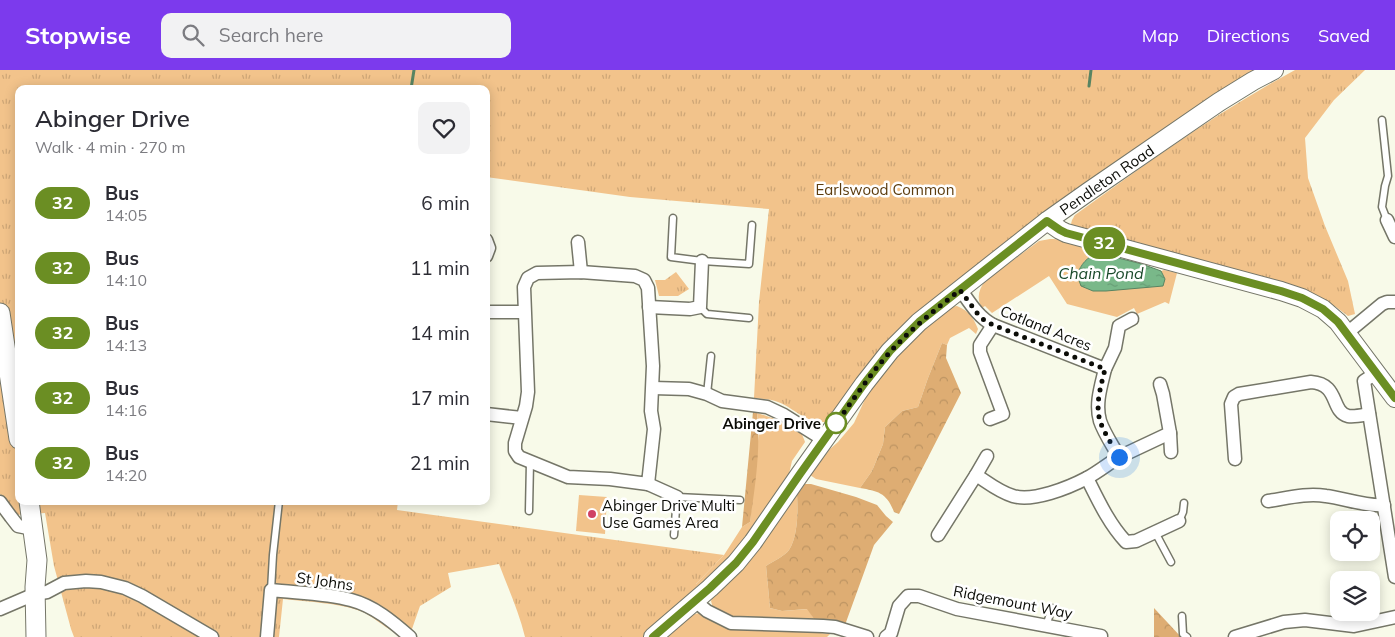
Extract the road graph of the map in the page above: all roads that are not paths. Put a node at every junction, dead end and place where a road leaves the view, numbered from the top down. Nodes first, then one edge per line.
1 (1274, 70) edge
2 (1382, 120) dead end
3 (673, 218) dead end
4 (1387, 220) joint
5 (1047, 221) junction
6 (752, 225) dead end
7 (1395, 237) edge
8 (578, 242) dead end
9 (702, 261) junction
10 (581, 272) junction
11 (960, 290) junction
12 (1395, 302) edge
13 (649, 307) junction
14 (700, 307) junction
15 (490, 312) edge
16 (524, 312) junction
17 (0, 313) edge
18 (749, 318) dead end
19 (1132, 319) dead end
20 (993, 325) junction
21 (1347, 333) junction
22 (711, 356) dead end
23 (1105, 369) junction
24 (1376, 373) junction
25 (1160, 384) dead end
26 (653, 388) junction
27 (707, 394) junction
28 (1395, 398) edge
29 (1016, 410) dead end
30 (15, 412) edge
31 (490, 414) edge
32 (1003, 414) junction
33 (1369, 414) junction
34 (522, 418) junction
35 (990, 419) dead end
36 (1170, 433) junction
37 (824, 440) junction
38 (1171, 452) dead end
39 (987, 456) dead end
40 (1119, 457) junction
41 (1235, 459) dead end
42 (530, 462) junction
43 (976, 475) junction
44 (1087, 478) junction
45 (648, 484) junction
46 (1395, 491) edge
47 (677, 497) junction
48 (1382, 499) junction
49 (740, 500) dead end
50 (0, 502) edge
51 (1268, 502) dead end
52 (1184, 503) dead end
53 (29, 505) edge
54 (279, 505) edge
55 (529, 511) dead end
56 (1179, 521) joint
57 (33, 530) junction
58 (1155, 532) junction
59 (674, 535) dead end
60 (938, 535) dead end
61 (1171, 562) dead end
62 (1395, 577) edge
63 (271, 590) junction
64 (35, 594) junction
65 (694, 601) junction
66 (1052, 608) dead end
67 (0, 609) edge
68 (1182, 616) dead end
69 (1395, 617) edge
70 (1046, 626) junction
71 (1268, 632) edge
72 (1102, 636) dead end
73 (36, 637) edge
74 (212, 637) edge
75 (267, 637) edge
76 (410, 637) edge
77 (653, 637) edge
78 (867, 637) edge
79 (886, 637) edge
80 (1187, 637) edge
81 (1234, 637) edge

1 - 5 street, Pendleton Road
2 - 4 lane
3 - 9 lane
4 - 7 street
5 - 11 street, Pendleton Road
5 - 21 street
6 - 9 lane
8 - 10 street
9 - 14 street
10 - 13 street
10 - 16 street
11 - 20 street, Cotland Acres
11 - 37 street, Pendleton Road
12 - 21 street
13 - 14 street
13 - 26 street
14 - 18 lane
15 - 16 street
16 - 34 street
17 - 30 main road
19 - 23 street, Cotland Acres
20 - 23 street, Cotland Acres
20 - 32 street
21 - 24 street
22 - 27 lane
23 - 40 street, Cotland Acres
24 - 28 street
24 - 33 street
25 - 36 street
26 - 27 street
26 - 45 street
27 - 37 street
29 - 32 street
31 - 34 street
32 - 35 street
33 - 41 street
33 - 48 street
34 - 42 street
36 - 38 street
36 - 40 street
37 - 65 street, Pendleton Road
39 - 43 street
40 - 44 street
42 - 45 street
42 - 55 lane
43 - 44 street
43 - 60 street
44 - 58 street
45 - 47 street
46 - 48 street
47 - 49 lane
47 - 59 lane
48 - 51 street
48 - 62 street
50 - 57 street
52 - 56 lane
53 - 57 main road
54 - 63 lane
56 - 58 street
57 - 64 main road
58 - 61 lane
63 - 75 street
63 - 76 street, St Johns
64 - 67 street
64 - 73 main road
64 - 74 street
65 - 77 street, Pendleton Road
65 - 78 street
66 - 70 lane
68 - 80 lane
69 - 71 street
70 - 72 street, Ridgemount Way
70 - 79 street, Ridgemount Way
71 - 81 street

